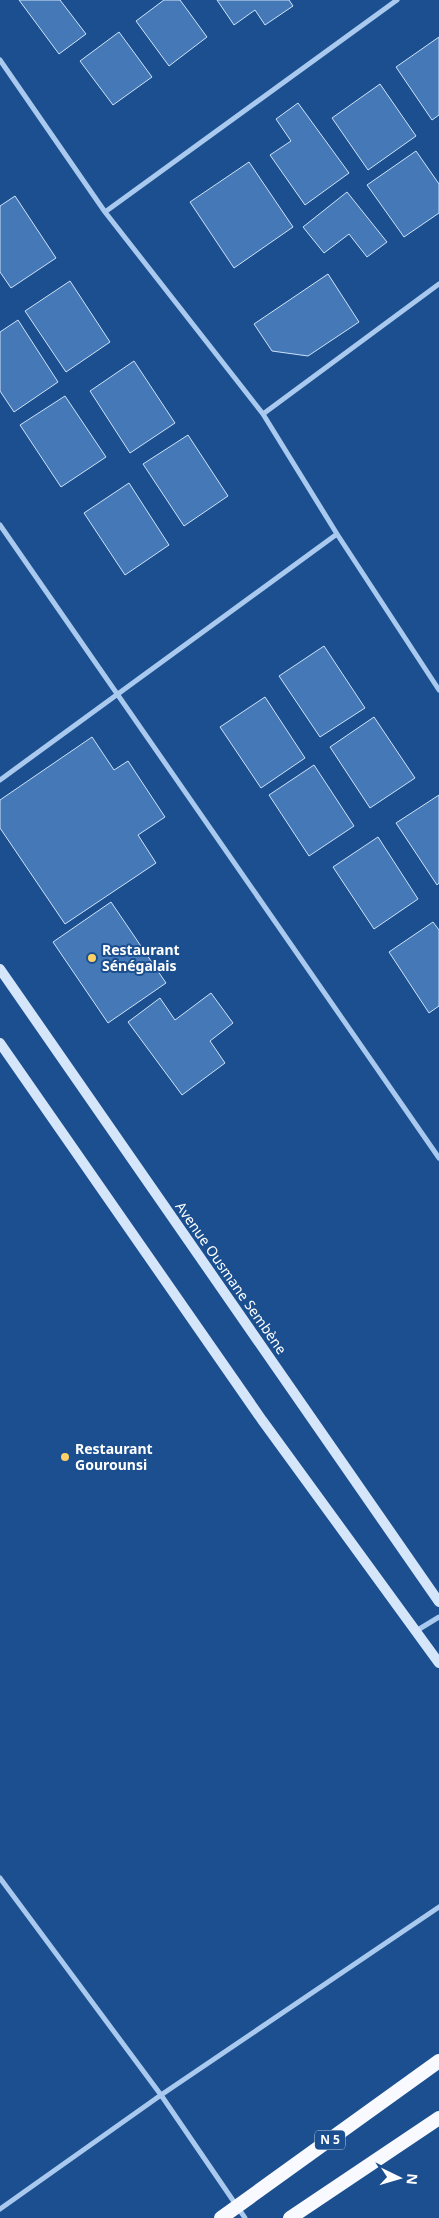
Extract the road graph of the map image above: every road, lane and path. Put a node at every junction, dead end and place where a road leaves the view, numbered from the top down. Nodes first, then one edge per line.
1 (397, 0) edge
2 (0, 60) edge
3 (105, 212) junction
4 (439, 284) edge
5 (263, 414) junction
6 (0, 525) edge
7 (338, 534) junction
8 (439, 690) edge
9 (116, 694) junction
10 (0, 780) edge
11 (0, 970) edge
12 (0, 1043) edge
13 (439, 1158) edge
14 (439, 1602) edge
15 (439, 1617) edge
16 (416, 1632) junction
17 (439, 1663) edge
18 (0, 1878) edge
19 (439, 1907) edge
20 (439, 2061) edge
21 (161, 2095) junction
22 (439, 2118) edge
23 (0, 2209) edge
24 (241, 2212) edge
25 (221, 2218) edge
26 (290, 2218) edge

1 - 3 street
2 - 3 street
3 - 5 street
4 - 5 street
5 - 7 street
6 - 9 street
7 - 8 street
7 - 9 street
9 - 10 street
9 - 13 street
11 - 14 main road, Avenue Ousmane Sembène
12 - 16 main road
15 - 16 street
16 - 17 main road
18 - 21 street
19 - 21 street
20 - 24 highway, N 5
21 - 23 street
21 - 24 street
22 - 26 highway
24 - 25 highway, N 5

